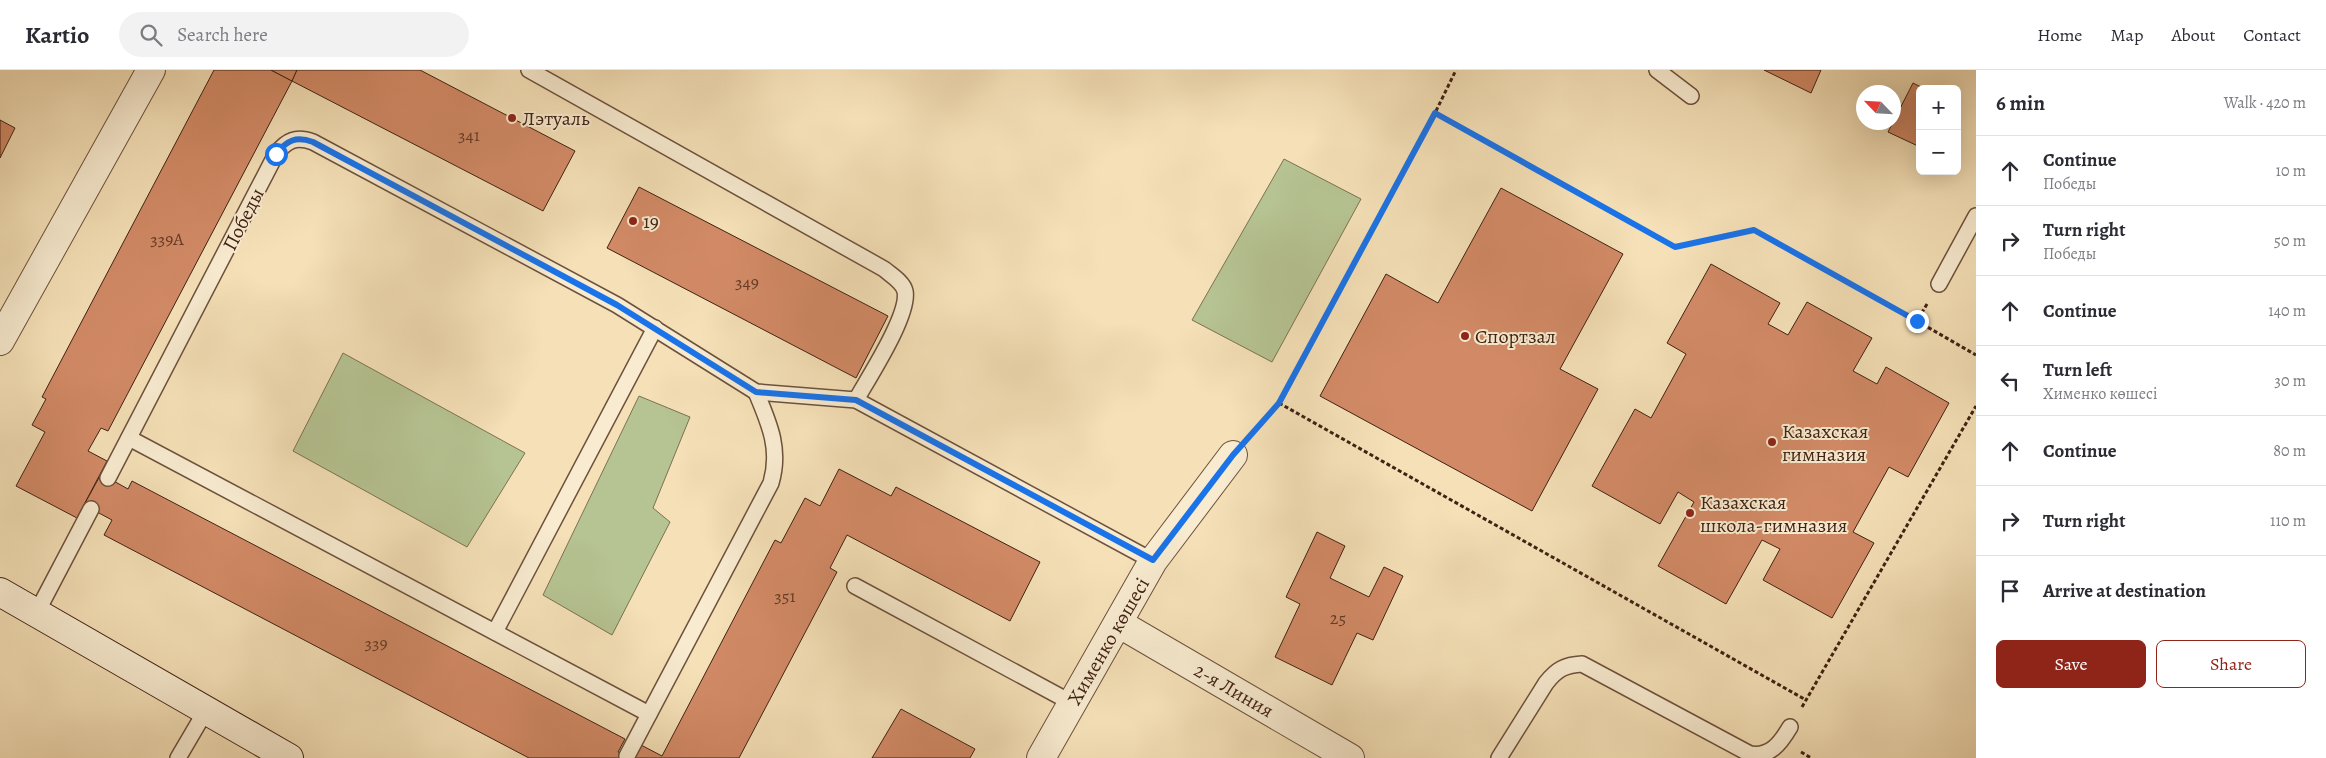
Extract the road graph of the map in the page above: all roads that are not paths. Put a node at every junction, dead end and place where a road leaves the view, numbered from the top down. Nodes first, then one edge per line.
1 (151, 70) edge
2 (529, 70) edge
3 (1657, 70) edge
4 (1691, 96) dead end
5 (1976, 216) edge
6 (1939, 284) road end
7 (655, 328) junction
8 (0, 341) edge
9 (756, 392) junction
10 (856, 400) junction
11 (129, 438) junction
12 (1233, 455) road end
13 (108, 478) dead end
14 (91, 510) dead end
15 (1153, 560) junction
16 (855, 586) dead end
17 (0, 592) edge
18 (37, 612) junction
19 (1118, 623) junction
20 (494, 632) junction
21 (1072, 703) junction
22 (205, 712) junction
23 (648, 714) junction
24 (1790, 727) road end
25 (627, 756) dead end
26 (178, 758) edge
27 (289, 758) edge
28 (1040, 758) edge
29 (1350, 758) edge
30 (1499, 758) edge

1 - 8 street
2 - 10 lane
3 - 4 lane
5 - 6 lane
7 - 9 lane, Победы
7 - 11 lane, Победы
7 - 20 lane
9 - 10 lane
9 - 23 lane
10 - 15 lane
11 - 13 lane, Победы
11 - 20 lane
12 - 15 street, Хименко көшесі
14 - 18 lane
15 - 19 street, Хименко көшесі
16 - 21 lane
17 - 18 street
18 - 22 street
19 - 21 street, Хименко көшесі
19 - 29 street, 2-я Линия
20 - 23 lane
21 - 28 street, Хименко көшесі
22 - 26 lane
22 - 27 street
23 - 25 lane
24 - 30 lane

